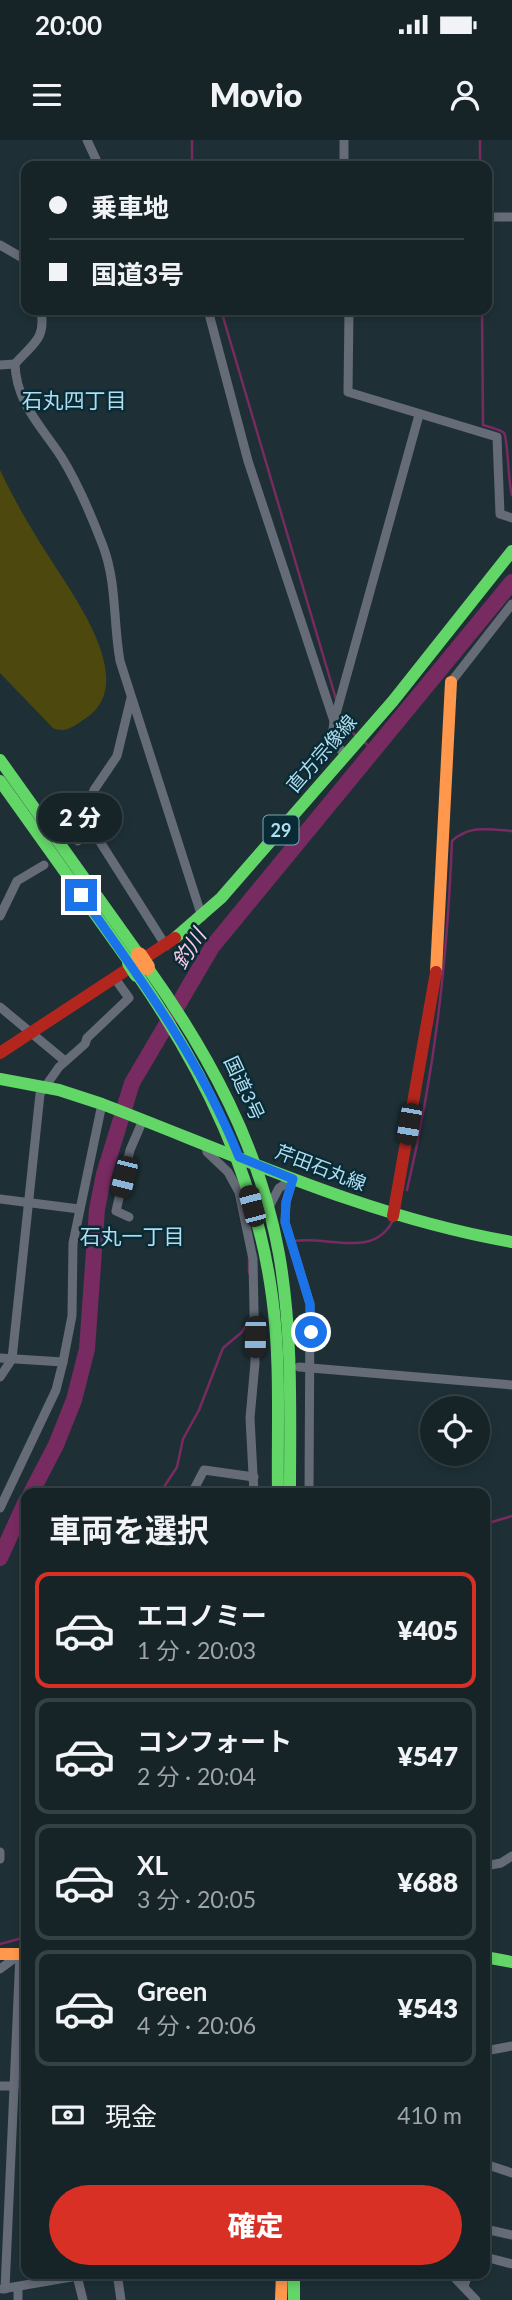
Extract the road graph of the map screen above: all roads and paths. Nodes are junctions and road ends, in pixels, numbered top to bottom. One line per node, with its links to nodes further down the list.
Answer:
1 (87, 140): 3 (street)
2 (344, 140): 4 (street)
3 (97, 161)
4 (344, 161)
5 (512, 216): 6 (street)
6 (492, 217)
7 (0, 244): 8 (street)
8 (21, 257)
9 (42, 315): 13 (street)
10 (209, 315): 20 (street)
11 (349, 315): 14 (street)
12 (0, 365): 13 (street)
13 (15, 365): 19 (street)
14 (419, 415): 15 (street); 20 (street)
15 (512, 518)
16 (512, 551): 21 (main road, 直方宗像線 / 29)
17 (512, 604): 18 (street)
18 (451, 682): 47 (main road)
19 (131, 698): 24 (street); 28 (street)
20 (334, 721): 21 (street)
21 (345, 756): 28 (main road, 直方宗像線 / 29)
22 (0, 760): 30 (main road, 国道3号)
23 (0, 781): 30 (main road, 国道3号)
24 (85, 817): 25 (street); 29 (street)
25 (78, 841)
26 (44, 865): 27 (street)
27 (0, 916)
28 (202, 917): 29 (main road, 直方宗像線 / 29)
29 (166, 946): 31 (main road, 直方宗像線 / 29)
30 (138, 965): 41 (main road, 国道3号)
31 (116, 980): 33 (main road, 直方宗像線 / 29); 35 (street)
32 (0, 1007): 33 (street)
33 (32, 1033): 34 (main road, 直方宗像線 / 29); 35 (street)
34 (0, 1053)
35 (65, 1061): 37 (street)
36 (0, 1079): 37 (main road, 芹田石丸線)
37 (43, 1087): 38 (main road, 芹田石丸線); 44 (street)
38 (104, 1105): 39 (main road, 芹田石丸線); 45 (street)
39 (142, 1120): 40 (main road, 芹田石丸線); 48 (street)
40 (205, 1144): 41 (main road, 芹田石丸線); 53 (street)
41 (246, 1160): 42 (main road, 芹田石丸線); 46 (main road, 国道3号); 61 (main road, 国道3号)
42 (293, 1179): 46 (street); 47 (main road, 芹田石丸線); 55 (street)
43 (0, 1199): 44 (street)
44 (28, 1202): 45 (street); 51 (street)
45 (79, 1209): 52 (street)
46 (271, 1216): 62 (main road, 国道3号)
47 (393, 1216): 49 (main road, 芹田石丸線)
48 (129, 1217)
49 (512, 1242)
50 (0, 1358): 51 (street)
51 (12, 1359): 52 (street); 56 (street)
52 (63, 1362): 64 (street)
53 (255, 1363): 54 (street); 58 (street)
54 (270, 1366)
55 (304, 1367): 57 (street); 63 (street)
56 (0, 1377)
57 (512, 1385)
58 (254, 1477): 59 (street); 60 (street)
59 (195, 1488)
60 (254, 1488)
61 (278, 1488)
62 (290, 1488)
63 (309, 1488)
64 (0, 1508)
65 (0, 1852): 67 (street)
66 (512, 1856): 68 (street)
67 (0, 1859)
68 (490, 1865)
69 (490, 1958): 71 (main road)
70 (9, 1960): 75 (street)
71 (512, 1962)
72 (512, 2046): 73 (street)
73 (490, 2050)
74 (0, 2086): 75 (street)
75 (15, 2086): 91 (street)
76 (490, 2166): 77 (street)
77 (512, 2173)
78 (490, 2230): 79 (street)
79 (512, 2235)
80 (490, 2259): 81 (street)
81 (512, 2264)
82 (61, 2279): 89 (street)
83 (78, 2279): 93 (street)
84 (118, 2279): 94 (street)
85 (282, 2279): 95 (main road)
86 (294, 2279): 96 (main road)
87 (456, 2279): 90 (street)
88 (466, 2279): 90 (street)
89 (18, 2287): 91 (street); 92 (street)
90 (464, 2287): 97 (street)
91 (2, 2289)
92 (19, 2300)
93 (83, 2300)
94 (121, 2300)
95 (281, 2300)
96 (294, 2300)
97 (476, 2300)

